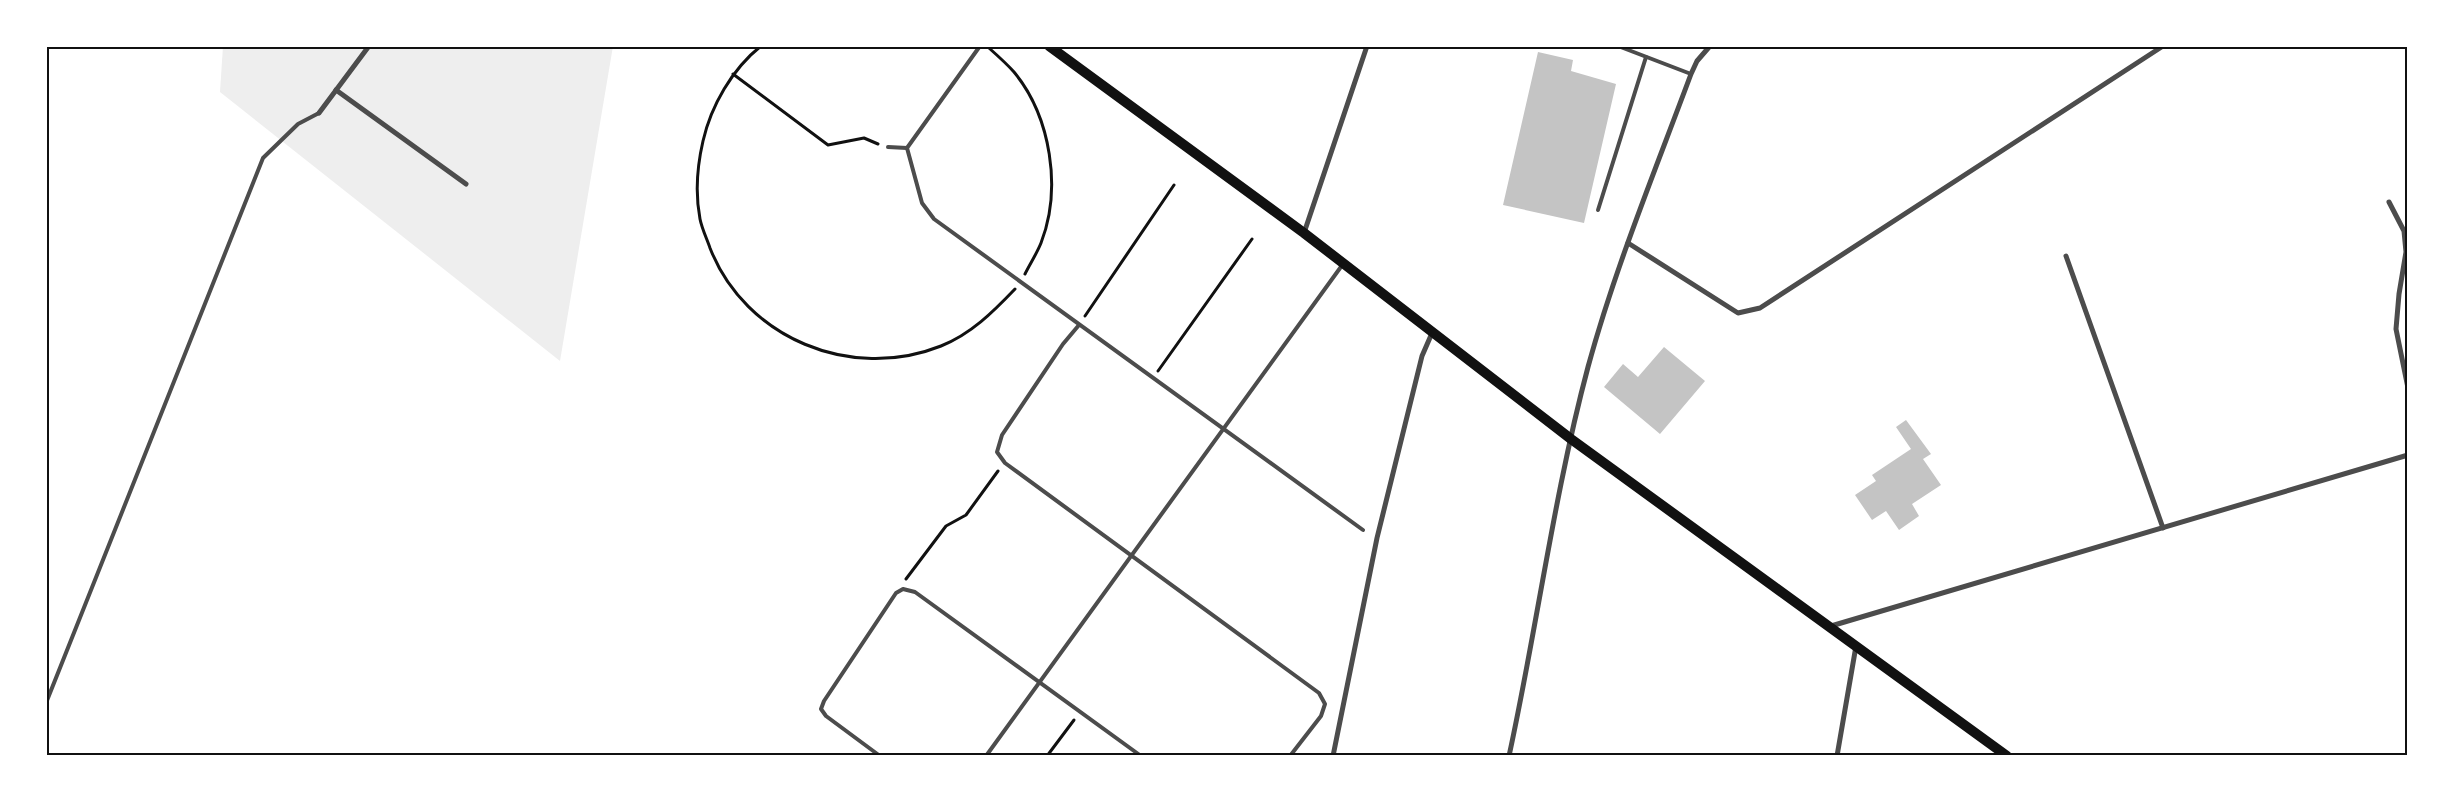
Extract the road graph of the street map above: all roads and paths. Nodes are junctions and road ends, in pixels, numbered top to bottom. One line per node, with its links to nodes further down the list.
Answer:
1 (369, 46): 13 (street)
2 (761, 46): 11 (path)
3 (980, 46): 16 (lane)
4 (987, 46): 26 (path)
5 (1049, 46): 21 (main road)
6 (1367, 46): 21 (street)
7 (1618, 46): 10 (lane)
8 (1710, 46): 12 (street)
9 (2163, 46): 23 (street)
10 (1646, 57): 12 (lane); 20 (lane)
11 (734, 74): 15 (path); 26 (path)
12 (1691, 74): 23 (street)
13 (336, 90): 14 (street); 17 (street)
14 (319, 113): 42 (lane)
15 (888, 147): 16 (lane)
16 (908, 148): 26 (lane)
17 (466, 184)
18 (1174, 185): 27 (path)
19 (2389, 202): 30 (street)
20 (1598, 210)
21 (1304, 233): 25 (main road)
22 (1252, 239): 29 (path)
23 (1628, 243): 32 (street)
24 (2066, 256): 35 (street)
25 (1343, 264): 28 (main road); 31 (lane)
26 (1021, 282): 27 (lane)
27 (1079, 325): 29 (lane); 34 (lane)
28 (1432, 333): 32 (main road); 49 (street)
29 (1153, 378): 31 (lane)
30 (2408, 388)
31 (1224, 429): 36 (lane); 37 (lane)
32 (1571, 439): 39 (main road); 50 (street)
33 (2408, 455): 35 (street)
34 (1005, 463): 37 (lane); 38 (path)
35 (2163, 528): 39 (street)
36 (1363, 530)
37 (1132, 555): 41 (lane); 48 (lane)
38 (903, 589): 41 (lane); 44 (lane)
39 (1831, 626): 40 (main road)
40 (1856, 645): 51 (street); 52 (main road)
41 (1040, 682): 43 (lane); 45 (lane)
42 (46, 702)
43 (1080, 711): 46 (path); 47 (lane)
44 (880, 756)
45 (986, 756)
46 (1048, 756)
47 (1142, 756)
48 (1290, 756)
49 (1333, 756)
50 (1509, 756)
51 (1837, 756)
52 (2007, 756)

